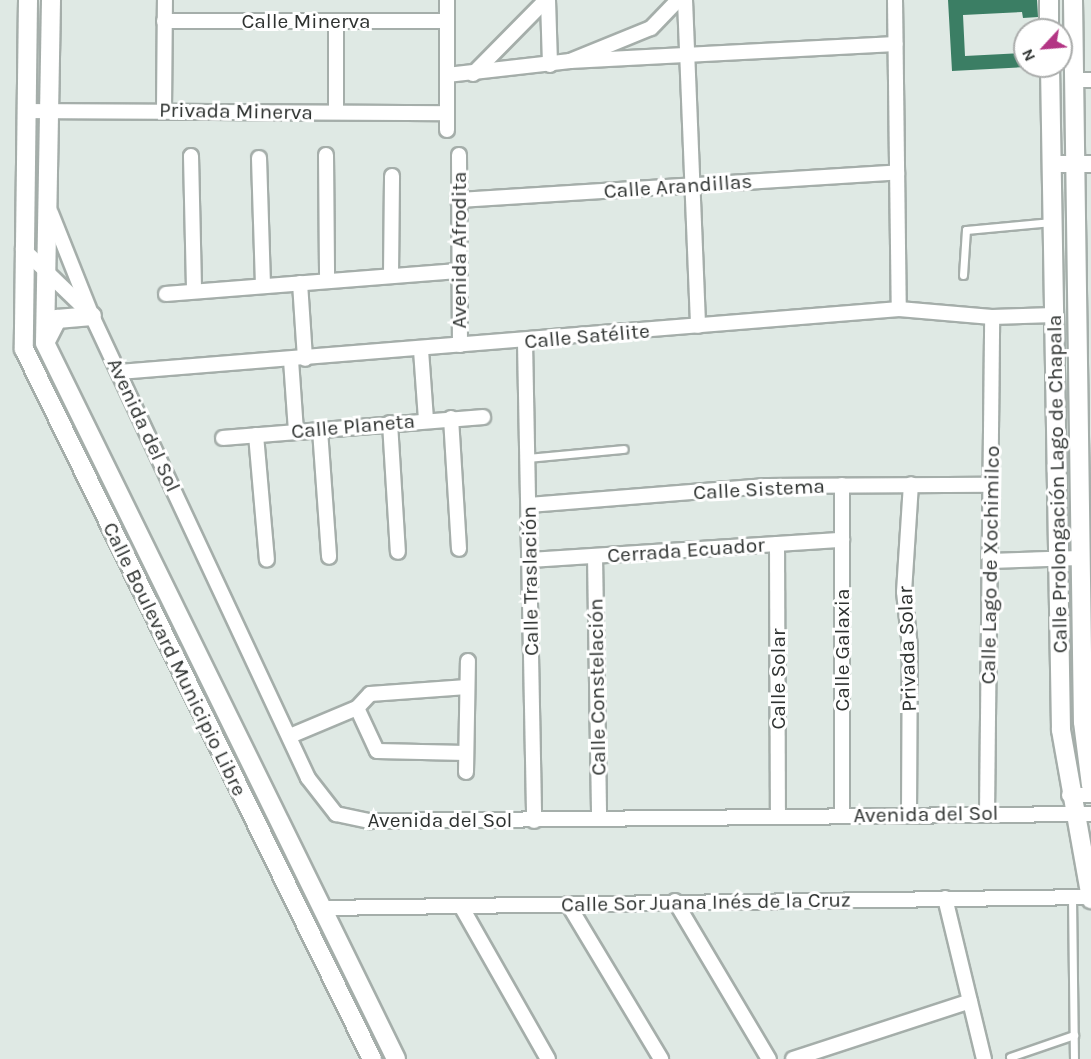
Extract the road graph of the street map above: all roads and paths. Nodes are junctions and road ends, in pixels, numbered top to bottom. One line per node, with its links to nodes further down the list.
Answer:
1 (28, 0): 24 (main road, Calle Boulevard Municipio Libre)
2 (51, 0): 25 (main road, Calle Boulevard Municipio Libre)
3 (165, 0): 12 (street)
4 (447, 0): 14 (street)
5 (547, 0): 18 (street); 19 (street)
6 (678, 0): 17 (street)
7 (686, 0): 16 (street)
8 (895, 0): 15 (street)
9 (1049, 0): 11 (main road)
10 (1072, 0): 22 (main road, Calle Prolongación Lago de Chapala)
11 (1049, 18)
12 (165, 21): 13 (street, Calle Minerva); 23 (street)
13 (336, 21): 14 (street, Calle Minerva); 26 (street)
14 (447, 21): 20 (street)
15 (896, 44): 16 (street); 35 (street)
16 (686, 52): 17 (street); 37 (street)
17 (570, 61): 18 (street)
18 (550, 65): 19 (street)
19 (473, 74): 20 (street)
20 (447, 75): 27 (street)
21 (1050, 78): 33 (main road, Calle Prolongación Lago de Chapala)
22 (1082, 80): 34 (main road, Calle Prolongación Lago de Chapala)
23 (164, 110): 25 (street, Privada Minerva); 26 (street, Privada Minerva)
24 (25, 111): 25 (street, Privada Minerva); 41 (main road, Calle Boulevard Municipio Libre)
25 (48, 111): 38 (main road, Calle Boulevard Municipio Libre)
26 (336, 112): 27 (street, Privada Minerva)
27 (447, 113): 28 (street)
28 (447, 130)
29 (459, 155): 39 (street, Avenida Afrodita)
30 (191, 156): 49 (street)
31 (326, 156): 46 (street)
32 (259, 158): 48 (street)
33 (1052, 164): 34 (street); 40 (main road, Calle Prolongación Lago de Chapala)
34 (1083, 164): 83 (main road, Calle Prolongación Lago de Chapala)
35 (897, 172): 37 (street, Calle Arandillas); 51 (street)
36 (392, 176): 44 (street)
37 (692, 185): 39 (street, Calle Arandillas); 55 (street)
38 (46, 190): 42 (main road, Calle Boulevard Municipio Libre); 53 (street, Avenida del Sol)
39 (458, 200): 43 (street, Avenida Afrodita)
40 (1053, 222): 45 (lane); 52 (main road, Calle Prolongación Lago de Chapala)
41 (23, 248): 42 (street); 114 (main road, Calle Boulevard Municipio Libre)
42 (44, 270): 53 (street); 57 (main road, Calle Boulevard Municipio Libre)
43 (457, 271): 44 (street); 58 (street, Avenida Afrodita)
44 (392, 275): 46 (street)
45 (963, 275)
46 (327, 280): 47 (street)
47 (300, 283): 48 (street); 60 (street)
48 (263, 285): 49 (street)
49 (194, 291): 50 (street)
50 (166, 294)
51 (899, 309): 54 (street, Calle Satélite); 55 (street, Calle Satélite)
52 (1054, 315): 54 (street, Calle Satélite); 84 (main road, Calle Prolongación Lago de Chapala)
53 (92, 316): 57 (main road); 62 (street, Avenida del Sol)
54 (992, 317): 75 (street, Calle Lago de Xochimilco)
55 (698, 326): 56 (street, Calle Satélite)
56 (525, 342): 58 (street, Calle Satélite); 72 (street, Calle Traslación)
57 (45, 343): 110 (main road, Calle Boulevard Municipio Libre)
58 (460, 345): 59 (street, Calle Satélite)
59 (422, 350): 60 (street, Calle Satélite); 65 (street)
60 (305, 359): 61 (street, Calle Satélite)
61 (291, 360): 62 (street, Calle Satélite); 68 (street)
62 (119, 372): 91 (street, Avenida del Sol)
63 (483, 417): 64 (street, Calle Planeta)
64 (451, 418): 65 (street, Calle Planeta); 79 (street)
65 (426, 420): 66 (street, Calle Planeta)
66 (390, 423): 67 (street, Calle Planeta); 80 (street)
67 (321, 430): 68 (street, Calle Planeta); 82 (street)
68 (296, 431): 69 (street, Calle Planeta)
69 (256, 435): 70 (street, Calle Planeta); 85 (street)
70 (223, 438)
71 (624, 449): 72 (lane)
72 (528, 458): 76 (street, Calle Traslación)
73 (911, 484): 74 (street, Calle Sistema); 75 (street, Calle Sistema); 98 (street, Privada Solar)
74 (842, 485): 76 (street, Calle Sistema); 77 (street, Calle Galaxia)
75 (991, 485): 87 (street, Calle Lago de Xochimilco)
76 (529, 505): 86 (street, Calle Traslación)
77 (842, 540): 78 (street, Cerrada Ecuador); 101 (street, Calle Galaxia)
78 (777, 544): 81 (street, Cerrada Ecuador); 100 (street, Calle Solar)
79 (459, 549)
80 (398, 552)
81 (595, 556): 86 (street, Cerrada Ecuador); 102 (street, Calle Constelación)
82 (329, 557)
83 (1080, 558): 84 (street); 94 (main road, Calle Prolongación Lago de Chapala)
84 (1057, 559): 87 (street); 96 (main road, Calle Prolongación Lago de Chapala)
85 (267, 560)
86 (530, 560): 103 (street, Calle Traslación)
87 (990, 561): 97 (street, Calle Lago de Xochimilco)
88 (468, 661): 89 (street)
89 (467, 687): 90 (street); 92 (street)
90 (357, 708): 91 (street); 92 (street)
91 (290, 736): 103 (street, Avenida del Sol)
92 (466, 753): 93 (street)
93 (466, 772)
94 (1091, 785)
95 (1091, 795): 96 (street)
96 (1071, 804): 97 (street, Avenida del Sol); 99 (street, Avenida del Sol); 106 (main road, Calle Prolongación Lago de Chapala)
97 (987, 813): 98 (street, Avenida del Sol)
98 (909, 814): 101 (street, Avenida del Sol)
99 (1091, 814)
100 (778, 815): 101 (street, Avenida del Sol); 102 (street, Avenida del Sol)
101 (842, 815)
102 (599, 818): 103 (street, Avenida del Sol)
103 (534, 821)
104 (1072, 897): 105 (street, Calle Sor Juana Inés de la Cruz); 106 (street, Calle Sor Juana Inés de la Cruz); 112 (lane)
105 (945, 898): 107 (street, Calle Sor Juana Inés de la Cruz); 111 (street)
106 (1091, 898)
107 (675, 902): 108 (street, Calle Sor Juana Inés de la Cruz); 118 (street)
108 (568, 904): 109 (street, Calle Sor Juana Inés de la Cruz); 117 (street)
109 (461, 906): 110 (street, Calle Sor Juana Inés de la Cruz); 116 (street)
110 (322, 908): 115 (main road, Calle Boulevard Municipio Libre)
111 (970, 1001): 119 (street); 120 (street)
112 (1074, 1035): 113 (lane); 121 (lane)
113 (1010, 1057)
114 (372, 1059)
115 (396, 1059)
116 (548, 1059)
117 (661, 1059)
118 (769, 1059)
119 (792, 1059)
120 (984, 1059)
121 (1074, 1059)

